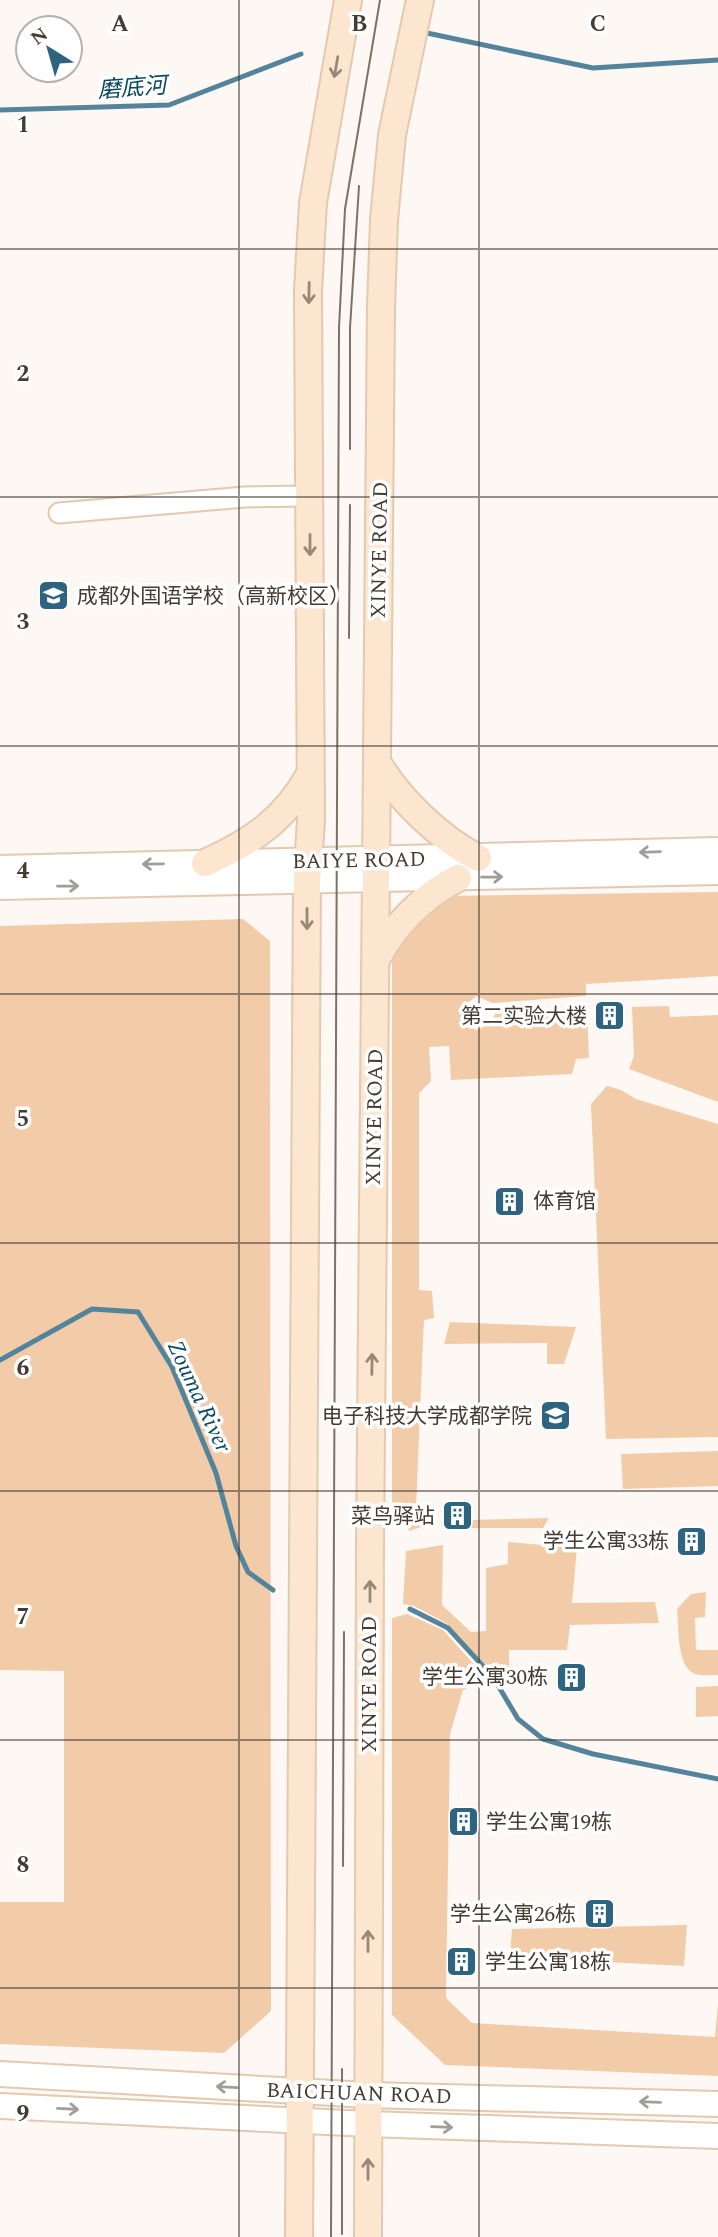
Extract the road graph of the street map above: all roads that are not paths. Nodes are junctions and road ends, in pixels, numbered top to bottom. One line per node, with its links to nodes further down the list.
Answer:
1 (348, 0): 3 (main road, one-way to 3)
2 (420, 0): 5 (main road, XINYE ROAD)
3 (309, 496): 4 (street); 6 (main road, one-way to 6)
4 (59, 513)
5 (377, 762): 8 (main road); 11 (main road, XINYE ROAD)
6 (311, 773): 9 (main road); 12 (main road)
7 (718, 850): 8 (street, BAIYE ROAD, one-way to 8)
8 (478, 858): 11 (street, BAIYE ROAD)
9 (205, 863): 10 (street, BAIYE ROAD, one-way to 10); 12 (street, BAIYE ROAD)
10 (0, 867)
11 (376, 870): 12 (street, BAIYE ROAD); 14 (street, BAIYE ROAD); 16 (main road, XINYE ROAD)
12 (307, 871): 15 (street, BAIYE ROAD, one-way to 12); 18 (main road, one-way to 18)
13 (718, 872): 14 (street, BAIYE ROAD, one-way to 13)
14 (458, 878): 16 (main road)
15 (0, 887)
16 (376, 960): 19 (main road, XINYE ROAD, one-way to 16)
17 (0, 2074): 18 (street, BAICHUAN ROAD, one-way to 17)
18 (299, 2091): 19 (street, BAICHUAN ROAD); 22 (main road)
19 (368, 2095): 20 (street, BAICHUAN ROAD, one-way to 19); 23 (main road, XINYE ROAD)
20 (718, 2104)
21 (0, 2106): 22 (street, BAICHUAN ROAD, one-way to 22)
22 (298, 2120): 23 (street, BAICHUAN ROAD); 25 (main road)
23 (368, 2124): 24 (street, BAICHUAN ROAD, one-way to 24); 26 (main road, XINYE ROAD, one-way to 23)
24 (718, 2136)
25 (299, 2237)
26 (368, 2237)

